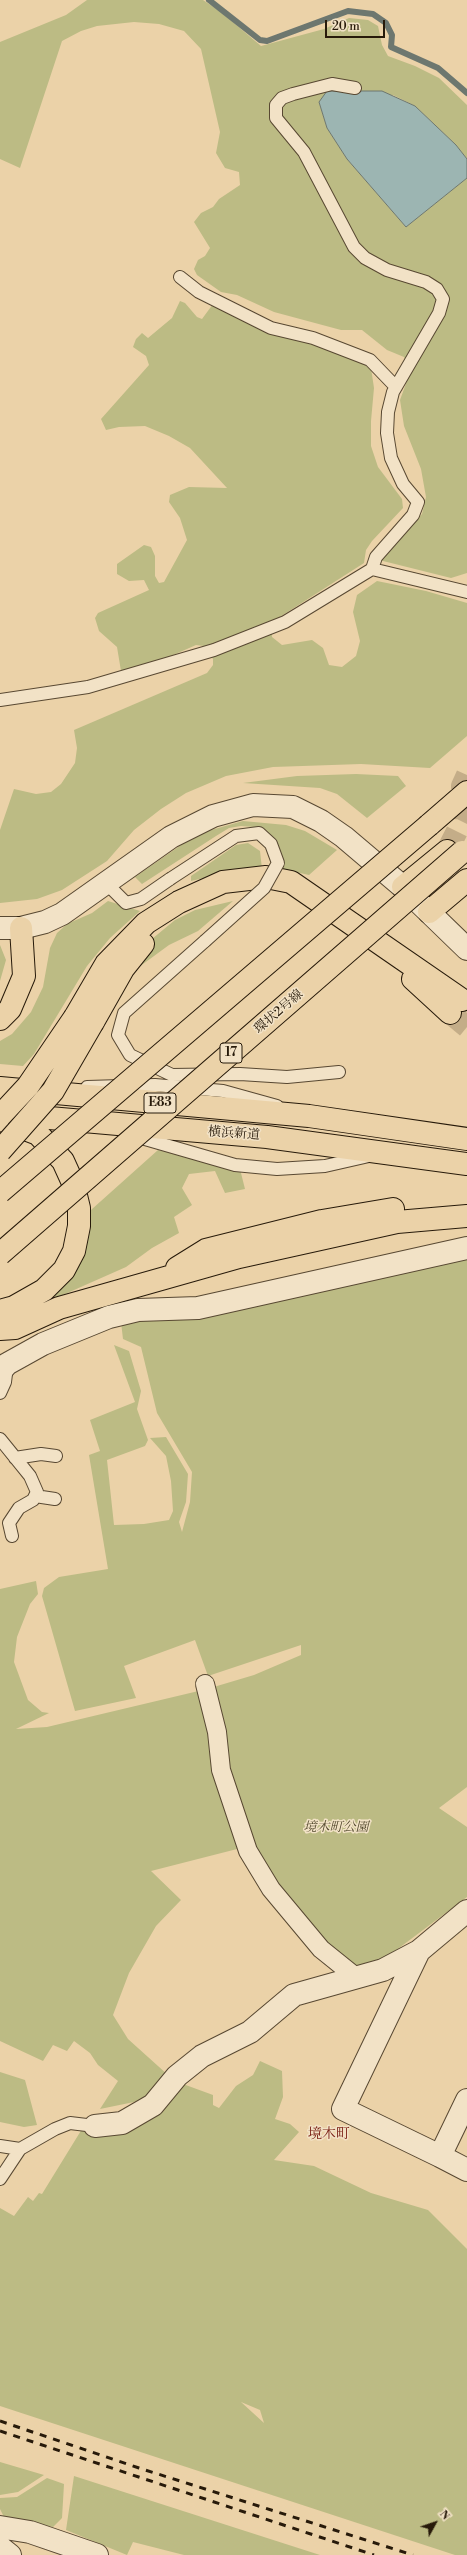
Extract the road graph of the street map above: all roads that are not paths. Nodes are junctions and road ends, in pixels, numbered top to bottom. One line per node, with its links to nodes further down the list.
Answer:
1 (355, 88): 3 (lane)
2 (180, 277): 3 (lane)
3 (396, 387): 4 (lane)
4 (372, 569): 5 (lane); 6 (lane)
5 (467, 592)
6 (0, 700)
7 (467, 792): 27 (main road, bridge)
8 (459, 850): 11 (main road); 30 (main road, 環状2号線 / 17, bridge)
9 (467, 880): 12 (main road)
10 (106, 883): 11 (street); 13 (street); 18 (lane, bridge)
11 (403, 887): 12 (street)
12 (429, 912): 14 (street)
13 (10, 928): 16 (main road)
14 (467, 949)
15 (456, 1006): 17 (main road)
16 (0, 1018)
17 (84, 1019): 20 (main road, bridge); 24 (main road, bridge)
18 (339, 1072)
19 (6, 1089): 23 (main road, 横浜新道 / E83)
20 (0, 1115): 22 (main road, 横浜新道 / E83)
21 (0, 1120): 31 (main road)
22 (96, 1123): 25 (main road, 横浜新道 / E83); 25 (lane)
23 (467, 1139)
24 (0, 1151)
25 (384, 1152): 26 (main road, 横浜新道 / E83)
26 (467, 1164)
27 (0, 1192)
28 (467, 1216): 32 (main road)
29 (467, 1248): 33 (street)
30 (0, 1254)
31 (0, 1311)
32 (5, 1331)
33 (4, 1368): 34 (lane)
34 (0, 1393)
35 (0, 1440): 37 (lane)
36 (56, 1456): 37 (lane)
37 (15, 1458): 38 (lane)
38 (35, 1496): 39 (lane); 40 (lane)
39 (55, 1500)
40 (12, 1536)
41 (205, 1684): 44 (street)
42 (467, 1911): 43 (street)
43 (419, 1951): 44 (street); 49 (street)
44 (357, 1978): 46 (street)
45 (467, 2100): 49 (street)
46 (95, 2126): 48 (lane)
47 (0, 2146): 48 (lane)
48 (20, 2149): 51 (lane)
49 (440, 2156): 50 (street)
50 (467, 2170)
51 (0, 2179)
52 (0, 2528): 55 (street)
53 (0, 2547): 54 (street)
54 (10, 2555)
55 (97, 2555)

